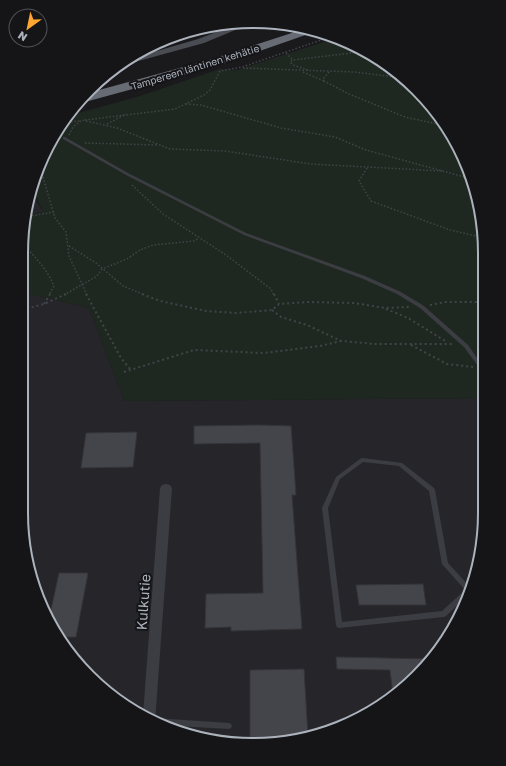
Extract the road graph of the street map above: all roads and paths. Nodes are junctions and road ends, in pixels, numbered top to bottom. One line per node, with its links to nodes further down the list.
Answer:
1 (233, 29): 7 (street)
2 (287, 31): 15 (highway, Tampereen läntinen kehätie)
3 (302, 33): 16 (highway, Tampereen läntinen kehätie)
4 (323, 39): 5 (path)
5 (286, 52): 8 (path); 9 (path)
6 (356, 52): 8 (path)
7 (139, 59)
8 (292, 60): 11 (path)
9 (242, 67): 10 (path); 17 (path)
10 (302, 71): 11 (path); 14 (path)
11 (312, 71): 12 (path)
12 (330, 71): 13 (path); 14 (path)
13 (392, 76)
14 (324, 81): 21 (path)
15 (106, 83)
16 (93, 96)
17 (186, 104): 18 (path); 27 (path)
18 (127, 114): 19 (path); 22 (path)
19 (82, 120): 20 (path); 22 (path); 23 (path)
20 (70, 121)
21 (437, 124)
22 (106, 125): 25 (path)
23 (64, 138): 24 (lane)
24 (76, 143): 25 (path); 29 (lane)
25 (158, 145): 26 (path)
26 (367, 168): 27 (path); 33 (path)
27 (442, 171): 30 (path)
28 (42, 174): 31 (path)
29 (127, 174): 34 (path); 42 (lane)
30 (465, 177)
31 (54, 212): 32 (path); 35 (path)
32 (31, 216)
33 (478, 237)
34 (199, 238): 37 (path); 41 (path)
35 (69, 246): 37 (path); 38 (path)
36 (28, 249): 40 (path)
37 (102, 269): 38 (path); 45 (path)
38 (81, 284): 40 (path); 52 (path)
39 (478, 302): 42 (path)
40 (44, 304): 43 (path)
41 (279, 304): 44 (path); 45 (path)
42 (422, 307): 44 (path); 49 (lane)
43 (28, 308)
44 (385, 308): 47 (path)
45 (272, 310): 46 (path)
46 (341, 341): 48 (path); 52 (path)
47 (448, 343): 48 (path); 49 (path)
48 (411, 345): 51 (path)
49 (466, 346): 50 (lane)
50 (478, 363)
51 (478, 366)
52 (130, 370): 53 (path)
53 (124, 372)
54 (166, 488): 57 (street, Kulkutie)
55 (466, 586): 56 (lane)
56 (462, 597)
57 (150, 714)
58 (170, 722): 59 (lane)
59 (229, 726)

